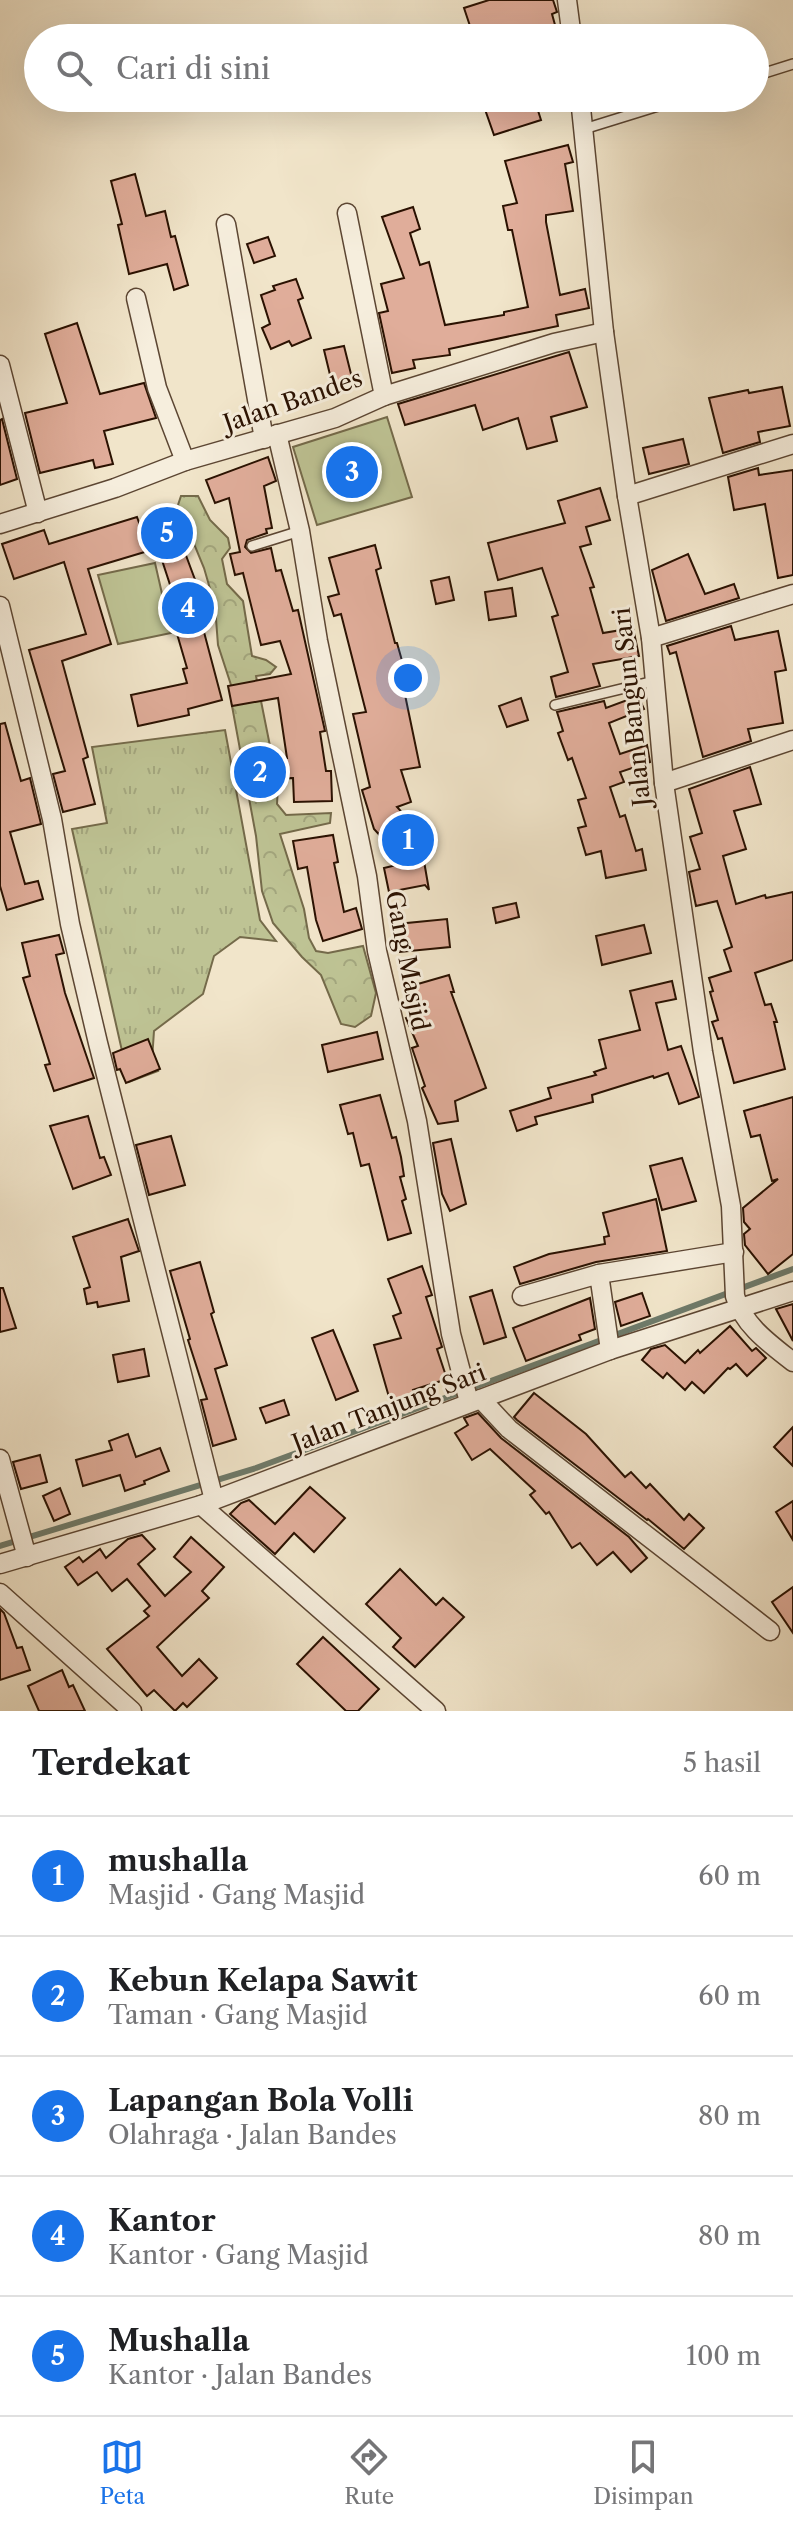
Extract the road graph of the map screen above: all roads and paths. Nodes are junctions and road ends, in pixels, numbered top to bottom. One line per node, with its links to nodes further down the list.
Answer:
1 (567, 0): 2 (street)
2 (570, 24)
3 (793, 64): 4 (lane)
4 (769, 72)
5 (582, 112): 7 (street, Jalan Bangun Sari)
6 (639, 112): 7 (lane)
7 (584, 129): 11 (street, Jalan Bangun Sari)
8 (347, 213): 13 (street)
9 (226, 224): 14 (street, Gang Masjid)
10 (136, 298): 16 (street)
11 (604, 332): 13 (street, Jalan Bandes); 17 (street, Jalan Bangun Sari)
12 (0, 365): 18 (street)
13 (384, 396): 14 (street, Jalan Bandes)
14 (270, 437): 16 (street, Jalan Bandes); 20 (street, Gang Masjid)
15 (793, 444): 17 (street)
16 (185, 461): 18 (street, Jalan Bandes)
17 (627, 496): 24 (street, Jalan Bangun Sari)
18 (38, 513): 19 (street, Jalan Bandes)
19 (0, 524)
20 (300, 531): 21 (lane); 36 (street, Gang Masjid)
21 (252, 546)
22 (793, 594): 24 (street)
23 (0, 606): 38 (street)
24 (651, 638): 25 (street, Jalan Bangun Sari)
25 (654, 681): 26 (lane); 28 (street, Jalan Bangun Sari)
26 (555, 705)
27 (793, 740): 28 (street)
28 (664, 783): 29 (street, Jalan Bangun Sari)
29 (734, 1252): 30 (street); 33 (street, Jalan Bangun Sari)
30 (599, 1274): 32 (street); 34 (street)
31 (793, 1291): 33 (street, Jalan Tanjung Sari)
32 (522, 1296)
33 (736, 1297): 34 (street, Jalan Tanjung Sari); 35 (street)
34 (609, 1342): 36 (street, Jalan Tanjung Sari)
35 (793, 1362)
36 (475, 1401): 38 (street, Jalan Tanjung Sari); 42 (street)
37 (0, 1459): 39 (street)
38 (209, 1494): 39 (street, Jalan Tanjung Sari); 44 (street)
39 (25, 1551): 40 (street, Jalan Tanjung Sari)
40 (0, 1564)
41 (0, 1593): 43 (street)
42 (770, 1631)
43 (132, 1711)
44 (436, 1711)

